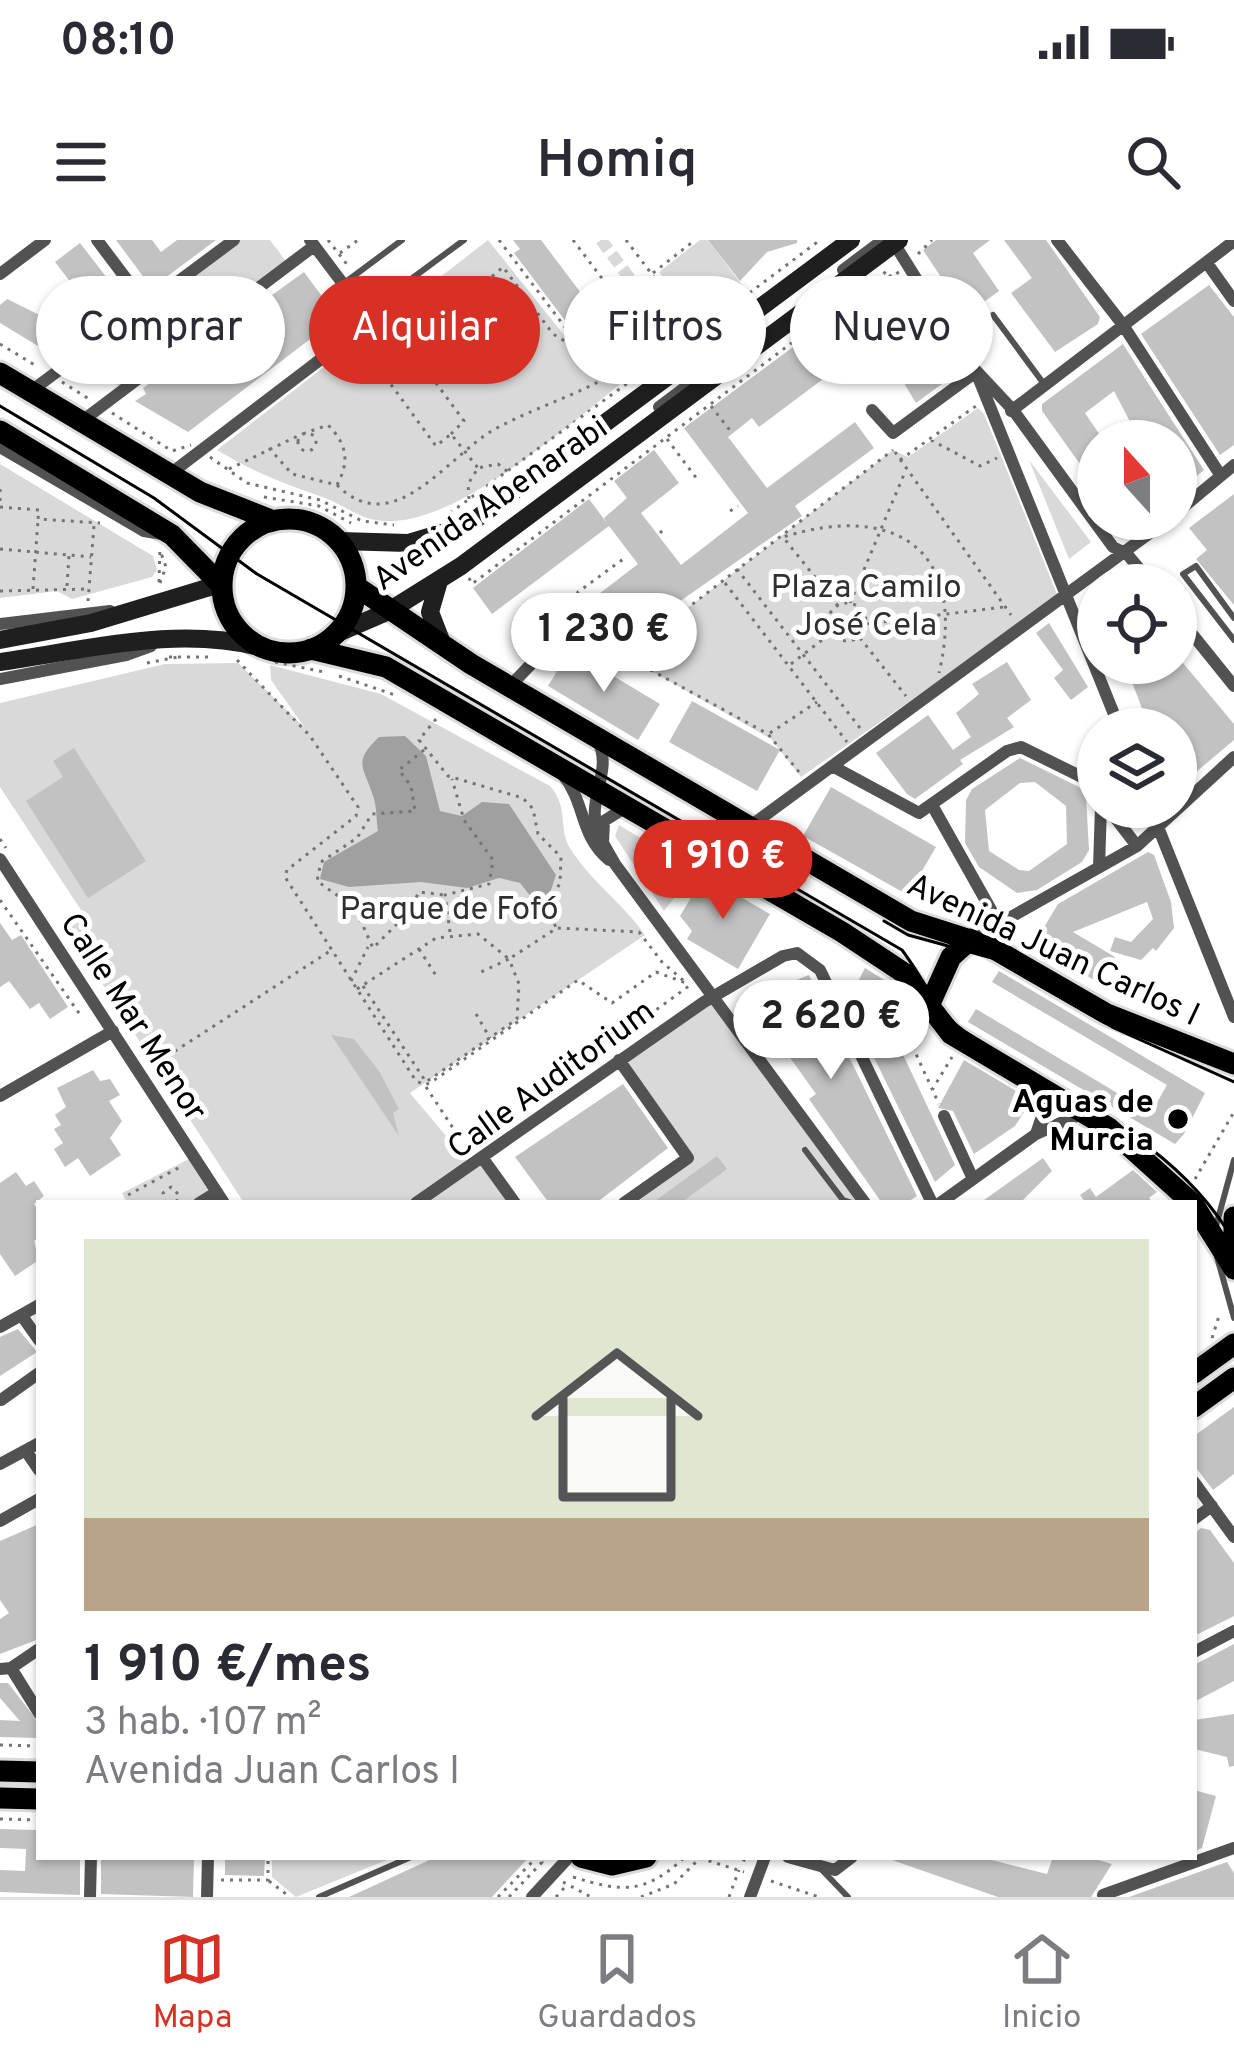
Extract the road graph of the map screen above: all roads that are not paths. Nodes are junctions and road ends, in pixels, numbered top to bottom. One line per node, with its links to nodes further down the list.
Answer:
1 (45, 240): 12 (street)
2 (98, 240): 13 (street)
3 (234, 240): 14 (street)
4 (402, 240): 16 (lane)
5 (464, 240): 17 (lane)
6 (851, 240): 19 (main road, Avenida Abenarabi)
7 (1057, 240): 22 (street)
8 (892, 241): 18 (street); 39 (main road, Avenida Abenarabi)
9 (1234, 242): 11 (street)
10 (312, 243): 15 (street); 36 (street)
11 (1207, 263): 20 (street); 22 (street)
12 (0, 274)
13 (125, 276)
14 (185, 276)
15 (338, 276)
16 (355, 276)
17 (419, 276)
18 (914, 276)
19 (766, 297)
20 (1234, 301)
21 (993, 315): 31 (lane)
22 (1123, 325): 31 (street); 42 (street)
23 (309, 368): 41 (street)
24 (0, 373): 32 (main road)
25 (41, 384): 32 (street)
26 (645, 384): 46 (main road, Avenida Abenarabi)
27 (690, 384): 39 (street)
28 (960, 384): 33 (street)
29 (982, 384): 35 (street)
30 (988, 384): 34 (street)
31 (1046, 387): 34 (street)
32 (31, 391): 36 (main road)
33 (872, 410)
34 (1013, 410): 35 (street); 48 (street)
35 (998, 419): 53 (street)
36 (82, 422): 41 (main road)
37 (0, 431): 47 (main road)
38 (0, 447): 47 (street)
39 (605, 460): 50 (main road, Avenida Abenarabi)
40 (1234, 465): 42 (street)
41 (170, 474): 44 (main road)
42 (1221, 476): 43 (street)
43 (1197, 496)
44 (272, 520): 46 (main road); 51 (main road)
45 (1144, 540): 48 (street)
46 (340, 541): 52 (main road)
47 (165, 542): 51 (main road)
48 (1127, 554): 49 (street); 53 (street)
49 (1135, 564)
50 (439, 581): 54 (main road, Avenida Abenarabi); 65 (main road)
51 (220, 584): 55 (main road); 66 (main road)
52 (357, 587): 54 (main road, Avenida Juan Carlos I); 58 (main road)
53 (1069, 597): 71 (street); 75 (street)
54 (389, 610): 58 (main road, Avenida Abenarabi); 65 (main road, Avenida Juan Carlos I)
55 (135, 611): 57 (street); 60 (main road)
56 (1234, 618): 62 (lane)
57 (0, 624)
58 (338, 633): 64 (main road)
59 (582, 639): 70 (street)
60 (0, 640)
61 (1197, 640): 69 (street)
62 (1234, 640)
63 (174, 648): 66 (main road); 67 (main road); 68 (street)
64 (311, 650): 66 (main road); 74 (main road)
65 (447, 650): 70 (main road, Avenida Juan Carlos I)
66 (258, 655)
67 (0, 662)
68 (0, 679)
69 (1234, 686)
70 (509, 687): 72 (main road, Avenida Juan Carlos I)
71 (1112, 708)
72 (595, 736): 77 (street); 82 (main road, Avenida Juan Carlos I)
73 (1234, 757): 83 (street)
74 (549, 761): 77 (main road); 87 (street)
75 (834, 767): 79 (street); 82 (street)
76 (1077, 774): 79 (street)
77 (597, 788): 78 (main road); 84 (street)
78 (628, 806): 84 (street); 93 (main road)
79 (932, 806): 89 (street)
80 (1102, 828): 88 (street)
81 (1122, 828): 85 (street)
82 (746, 829): 90 (main road, Avenida Juan Carlos I)
83 (1159, 829): 85 (street); 92 (street)
84 (603, 843): 87 (street)
85 (1137, 846): 88 (street)
86 (0, 859): 95 (street, Calle Mar Menor)
87 (615, 864): 91 (street)
88 (1099, 868): 89 (street)
89 (999, 924): 90 (street)
90 (971, 940): 93 (main road); 97 (main road, Avenida Juan Carlos I)
91 (714, 996): 96 (street, Calle Auditorium); 112 (street); 113 (street, Calle Auditorium)
92 (1231, 998): 94 (street)
93 (919, 1013): 98 (main road)
94 (1234, 1017)
95 (113, 1031): 99 (street); 107 (street, Calle Mar Menor)
96 (619, 1060): 104 (street, Calle Auditorium); 110 (street)
97 (1234, 1064)
98 (1050, 1094): 100 (main road); 102 (street)
99 (0, 1096)
100 (1084, 1112): 102 (street); 115 (main road)
101 (944, 1116): 106 (street)
102 (1036, 1134): 106 (street)
103 (805, 1150): 111 (lane)
104 (484, 1160): 108 (street, Calle Auditorium); 109 (street)
105 (1234, 1160): 118 (lane)
106 (973, 1179): 114 (street)
107 (221, 1197)
108 (421, 1200)
109 (513, 1200)
110 (631, 1200)
111 (843, 1200)
112 (863, 1200)
113 (935, 1200)
114 (941, 1200)
115 (1189, 1200)
116 (1197, 1210): 118 (main road)
117 (1234, 1217): 119 (main road)
118 (1216, 1234): 120 (main road); 123 (lane)
119 (1234, 1256)
120 (1234, 1269)
121 (36, 1307): 122 (street)
122 (22, 1316): 124 (street); 125 (street)
123 (1234, 1318)
124 (0, 1328)
125 (36, 1336)
126 (1234, 1344): 127 (main road)
127 (1197, 1371)
128 (36, 1375): 130 (street)
129 (1234, 1378): 131 (main road)
130 (1, 1400)
131 (1197, 1406)
132 (33, 1447): 133 (street)
133 (0, 1464)
134 (1197, 1486): 136 (street)
135 (36, 1500): 138 (street)
136 (1212, 1507): 137 (street); 139 (street)
137 (1197, 1518)
138 (0, 1521)
139 (1234, 1537)
140 (1234, 1631): 141 (street)
141 (1197, 1650)
142 (36, 1651): 143 (street)
143 (6, 1669): 144 (street)
144 (36, 1709)
145 (0, 1771): 146 (main road)
146 (36, 1772)
147 (0, 1798): 148 (main road)
148 (36, 1799)
149 (1233, 1852): 160 (street)
150 (92, 1860): 161 (street)
151 (208, 1860): 162 (street)
152 (404, 1860): 163 (lane)
153 (566, 1860): 164 (street)
154 (593, 1860): 155 (main road)
155 (633, 1860)
156 (764, 1860): 165 (street)
157 (797, 1860): 159 (street)
158 (848, 1862): 159 (street)
159 (819, 1867): 166 (lane)
160 (1103, 1895)
161 (91, 1897)
162 (207, 1897)
163 (319, 1897)
164 (532, 1897)
165 (750, 1897)
166 (848, 1897)

